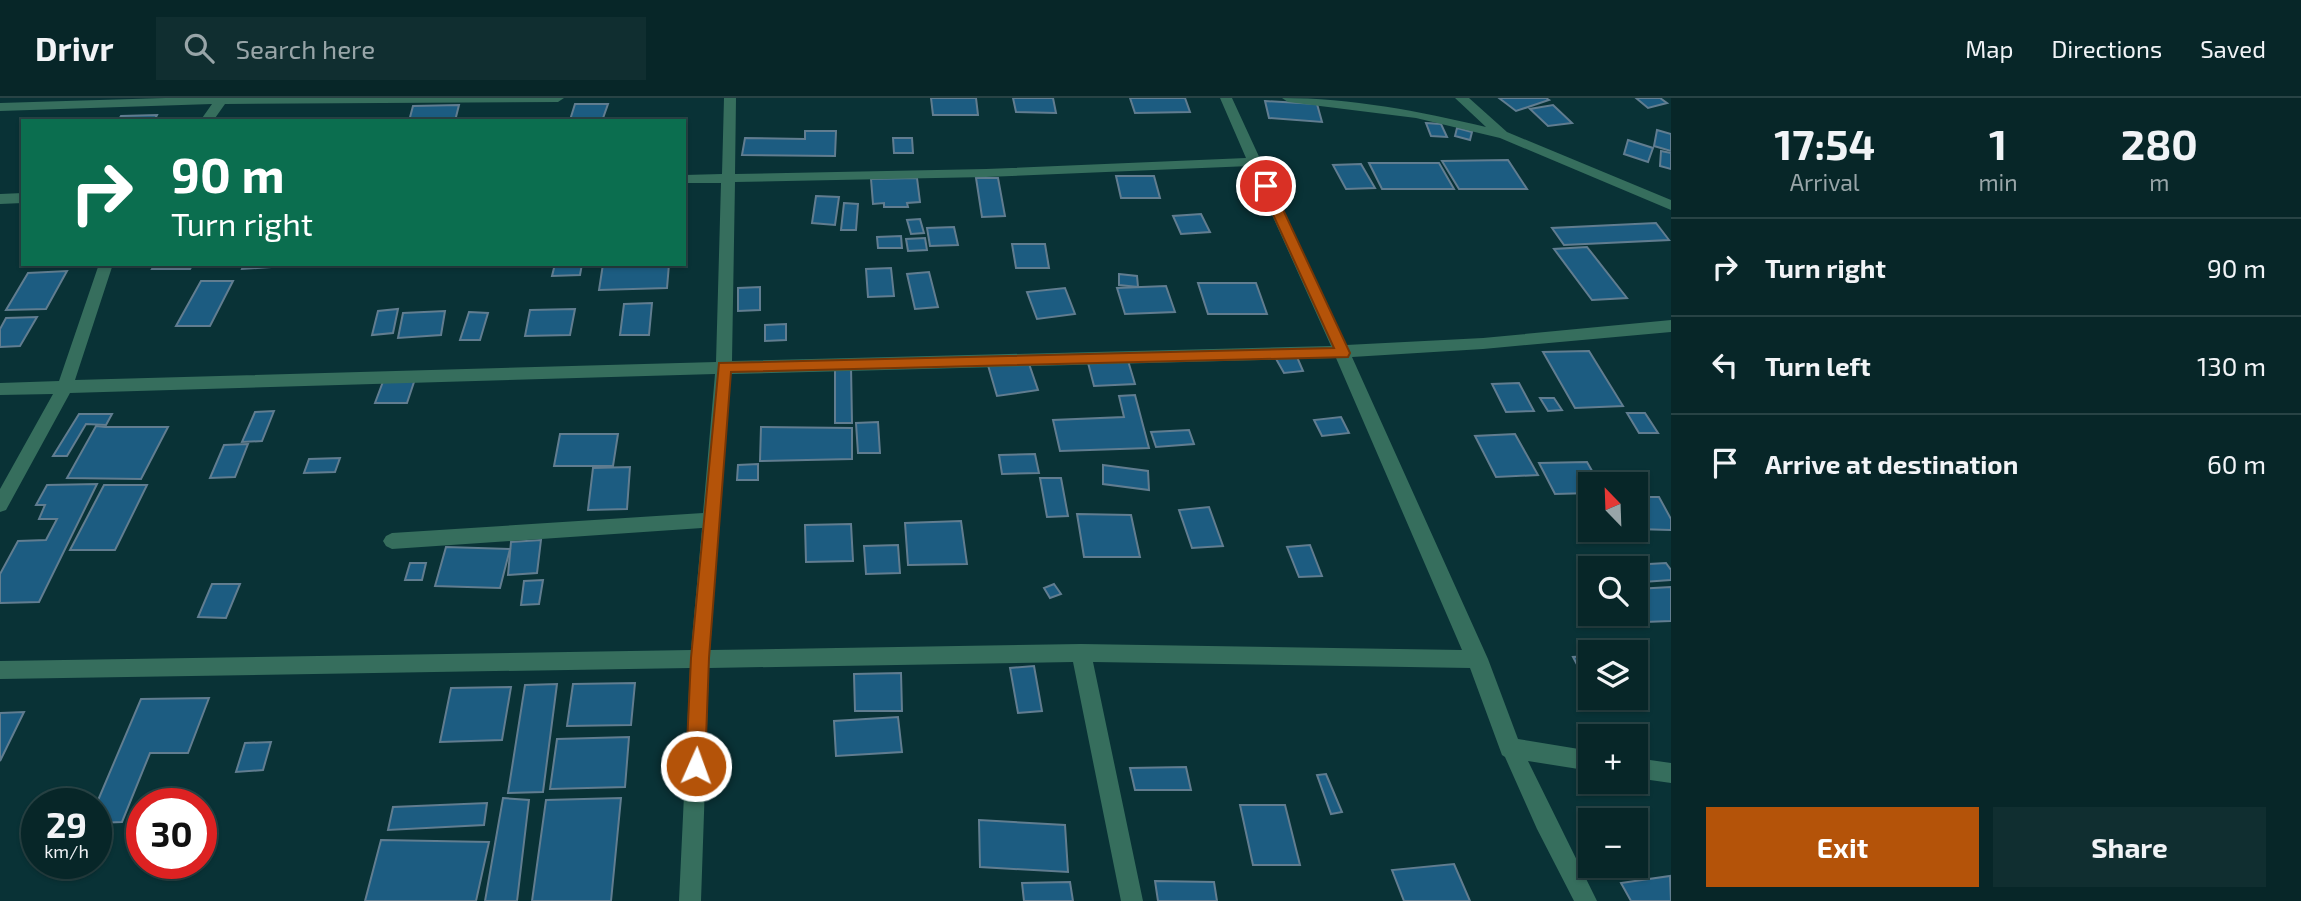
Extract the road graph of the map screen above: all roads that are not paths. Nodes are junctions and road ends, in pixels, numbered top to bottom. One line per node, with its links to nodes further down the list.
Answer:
1 (558, 98): 6 (street)
2 (730, 98): 11 (street)
3 (1226, 98): 10 (street)
4 (1288, 98): 9 (street)
5 (1461, 98): 9 (street)
6 (223, 99): 7 (street); 8 (street)
7 (0, 107)
8 (208, 119)
9 (1504, 135): 15 (street)
10 (1255, 162): 11 (street); 18 (street)
11 (726, 178): 12 (street); 19 (street)
12 (686, 179)
13 (21, 198): 14 (street)
14 (0, 199)
15 (1671, 205)
16 (105, 266): 20 (street)
17 (1671, 326): 18 (street)
18 (1343, 353): 19 (street); 27 (street)
19 (724, 367): 20 (street); 23 (street)
20 (65, 387): 21 (street); 22 (street)
21 (0, 389)
22 (0, 505)
23 (711, 520): 24 (street); 26 (street)
24 (392, 541)
25 (1081, 653): 26 (street); 27 (street); 34 (street)
26 (700, 658): 28 (street); 33 (street)
27 (1478, 659): 29 (street)
28 (0, 670)
29 (1509, 748): 30 (street); 35 (street)
30 (1578, 759)
31 (1648, 770): 32 (street)
32 (1671, 773)
33 (691, 901)
34 (1132, 901)
35 (1586, 901)

